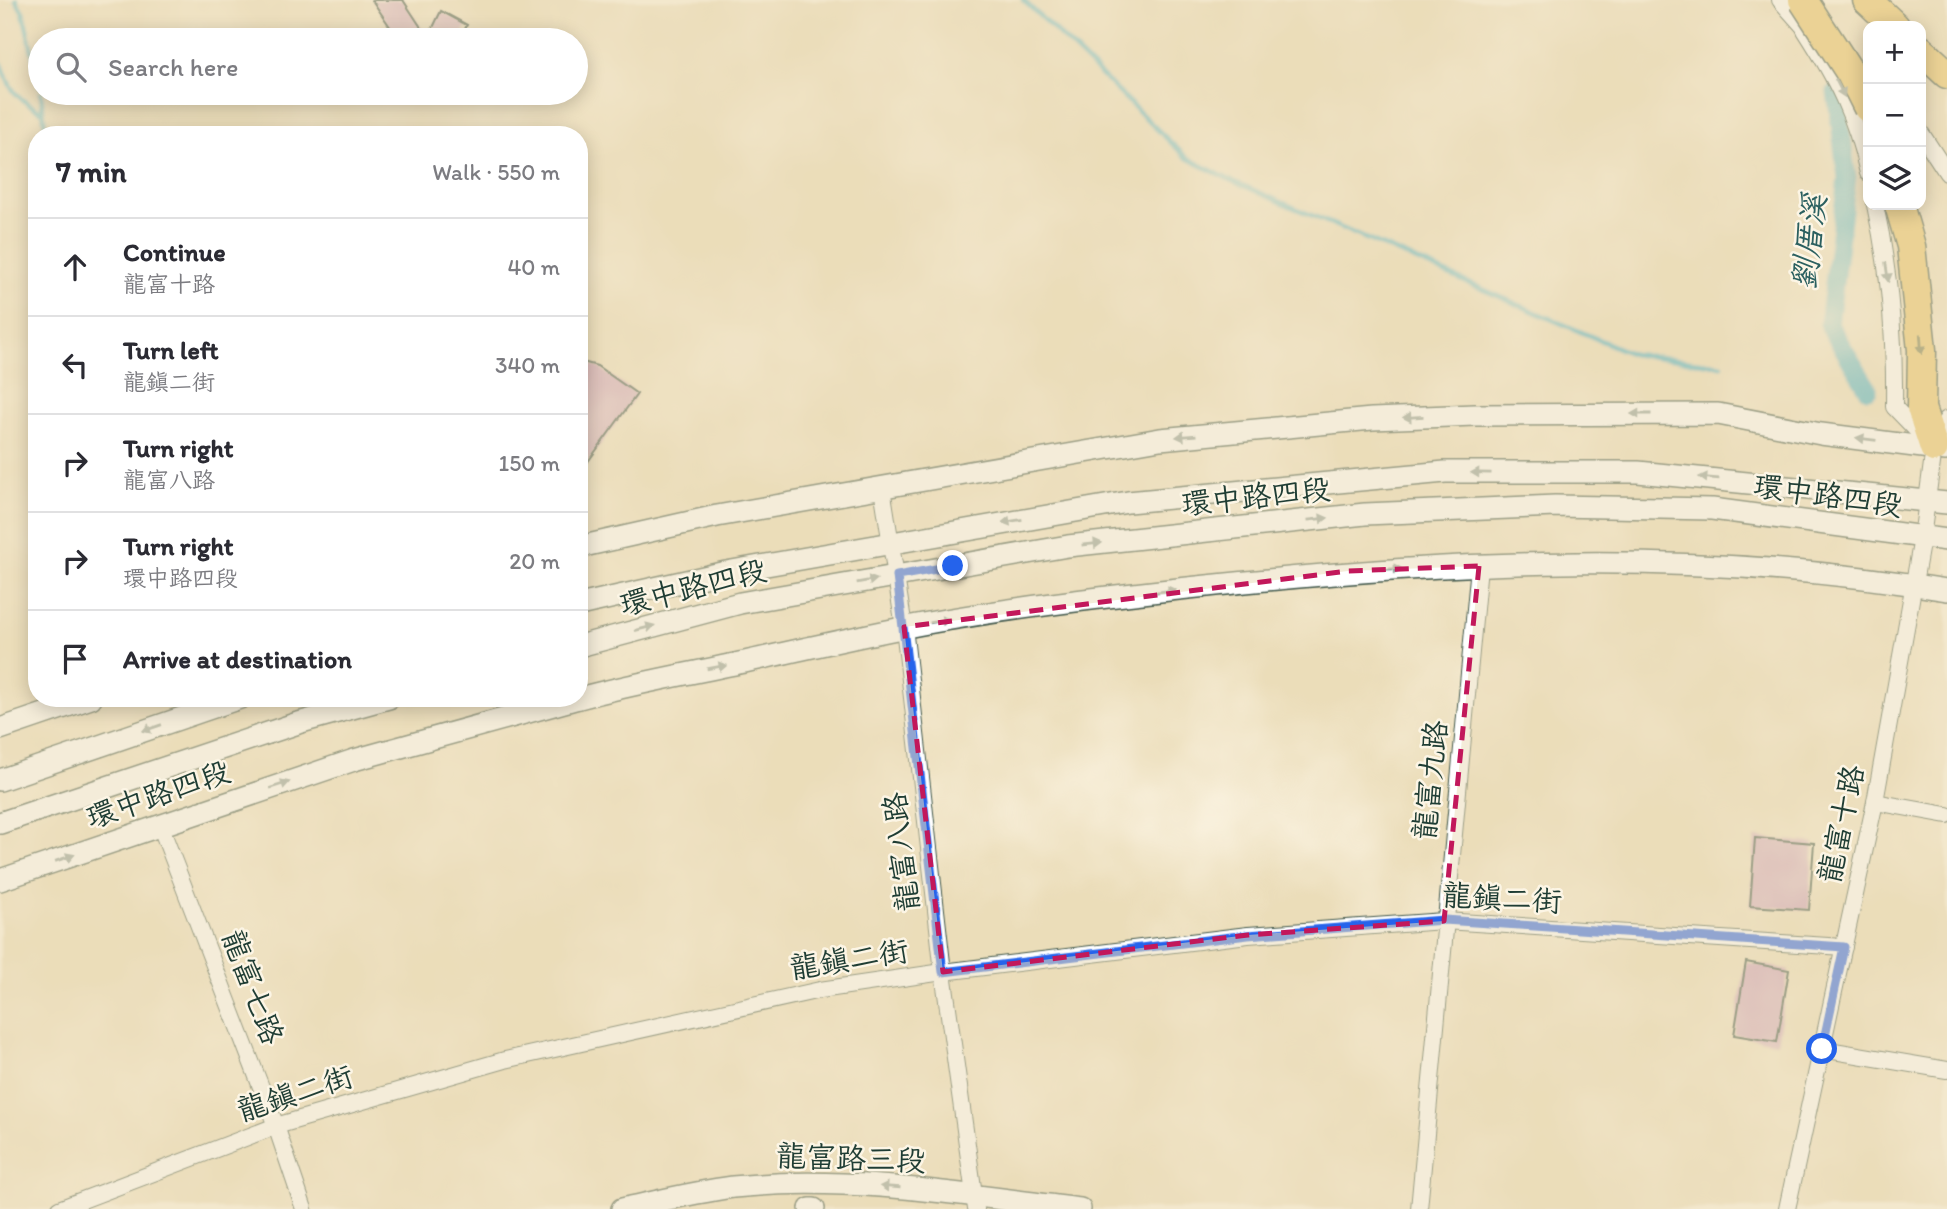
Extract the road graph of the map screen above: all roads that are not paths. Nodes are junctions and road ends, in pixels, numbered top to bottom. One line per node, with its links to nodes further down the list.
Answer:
1 (1780, 0): 5 (street)
2 (1803, 0): 9 (highway, bridge)
3 (1867, 0): 4 (highway)
4 (1890, 21)
5 (1805, 30): 8 (street); 11 (street, one-way to 11)
6 (1926, 55): 7 (highway)
7 (1947, 74)
8 (1863, 77)
9 (1863, 98)
10 (1926, 140): 12 (street)
11 (1863, 150)
12 (1945, 169)
13 (1876, 210): 16 (street, one-way to 16)
14 (1900, 210): 16 (highway, one-way to 16)
15 (1947, 419): 16 (street, 龍富十路)
16 (1943, 443): 17 (street, 環中路四段, one-way to 17); 18 (street, 龍富十路)
17 (881, 488): 21 (street, 龍富八路); 22 (street, 環中路四段)
18 (1937, 502): 19 (street, 龍富十路); 21 (street, 環中路四段, one-way to 21)
19 (1922, 538): 20 (street, 環中路四段); 24 (street, 環中路四段, one-way to 19); 25 (street, 龍富十路)
20 (1947, 540)
21 (890, 542): 24 (street, 龍富八路); 27 (street, 環中路四段)
22 (588, 545)
23 (1479, 566): 25 (street, 環中路四段); 28 (street, 環中路四段, one-way to 23); 42 (street, 龍富九路)
24 (897, 576): 28 (street, 龍富八路); 29 (street, 環中路四段, one-way to 24)
25 (1914, 585): 26 (street, 環中路四段); 37 (street, 龍富十路)
26 (1947, 590)
27 (588, 603)
28 (904, 628): 30 (street, 環中路四段, one-way to 28); 44 (street, 龍富八路)
29 (588, 644)
30 (588, 696)
31 (64, 707): 35 (street)
32 (214, 707): 36 (street, one-way to 36)
33 (356, 707): 39 (street, 環中路四段)
34 (546, 707): 40 (street, 環中路四段, one-way to 34)
35 (0, 729)
36 (0, 780)
37 (1875, 802): 38 (street); 43 (street, 龍富十路)
38 (1947, 815)
39 (0, 823)
40 (160, 825): 41 (street, 環中路四段, one-way to 40); 47 (street, 龍富七路)
41 (0, 880)
42 (1444, 920): 43 (street, 龍鎮二街); 44 (street, 龍鎮二街); 53 (street, 龍富九路)
43 (1844, 947): 45 (street, 龍富十路)
44 (943, 972): 47 (street, 龍鎮二街); 48 (street, 龍富八路)
45 (1822, 1049): 46 (street); 54 (street, 龍富十路)
46 (1947, 1070)
47 (276, 1126): 49 (street, 龍鎮二街); 50 (street, 龍富七路)
48 (975, 1203): 51 (street, 龍富路三段, one-way to 51); 52 (street, 龍富路三段)
49 (59, 1209)
50 (304, 1209)
51 (622, 1209)
52 (1080, 1209)
53 (1419, 1209)
54 (1787, 1209)

